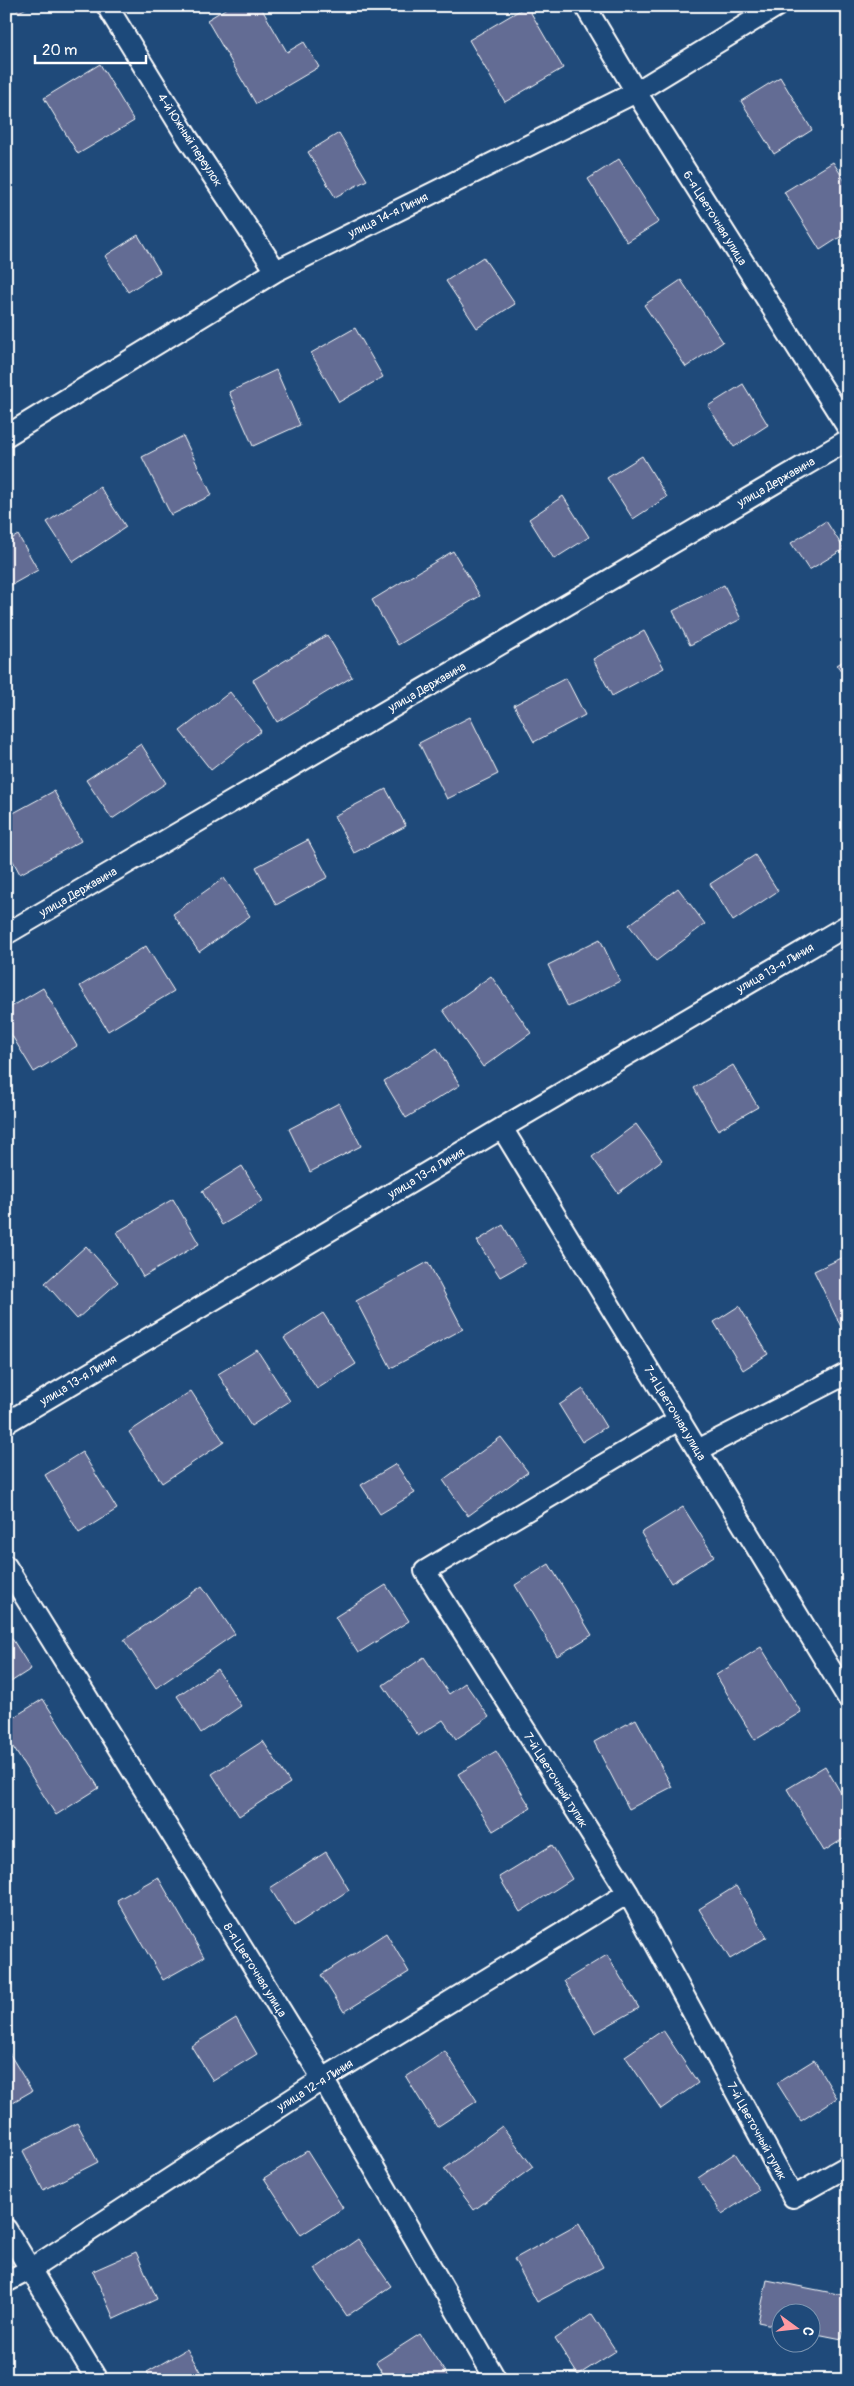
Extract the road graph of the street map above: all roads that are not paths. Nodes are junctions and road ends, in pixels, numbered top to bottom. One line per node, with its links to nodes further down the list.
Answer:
1 (107, 6): 5 (lane, 4-й Южный переулок)
2 (585, 6): 4 (lane, 6-я Цветочная улица)
3 (777, 6): 4 (lane, улица 14-я Линия)
4 (636, 92): 5 (lane, улица 14-я Линия); 6 (lane, 6-я Цветочная улица)
5 (276, 271): 7 (lane, улица 14-я Линия)
6 (848, 428)
7 (6, 436)
8 (848, 440): 10 (lane, улица Державина)
9 (848, 925): 11 (lane, улица 13-я Линия)
10 (6, 934)
11 (502, 1128): 13 (lane, 7-я Цветочная улица); 14 (lane, улица 13-я Линия)
12 (848, 1373): 15 (lane)
13 (680, 1419): 15 (lane, 7-я Цветочная улица); 18 (lane, 7-й Цветочный тупик)
14 (6, 1423)
15 (698, 1450): 17 (lane, 7-я Цветочная улица)
16 (6, 1566): 19 (lane, 8-я Цветочная улица)
17 (848, 1698)
18 (628, 1893): 19 (lane, улица 12-я Линия); 20 (lane, 7-й Цветочный тупик)
19 (322, 2079): 22 (lane, улица 12-я Линия); 25 (lane, 8-я Цветочная улица)
20 (848, 2166)
21 (6, 2228): 22 (lane)
22 (31, 2269): 23 (lane, улица 12-я Линия); 24 (lane)
23 (6, 2282)
24 (97, 2380)
25 (496, 2380)

